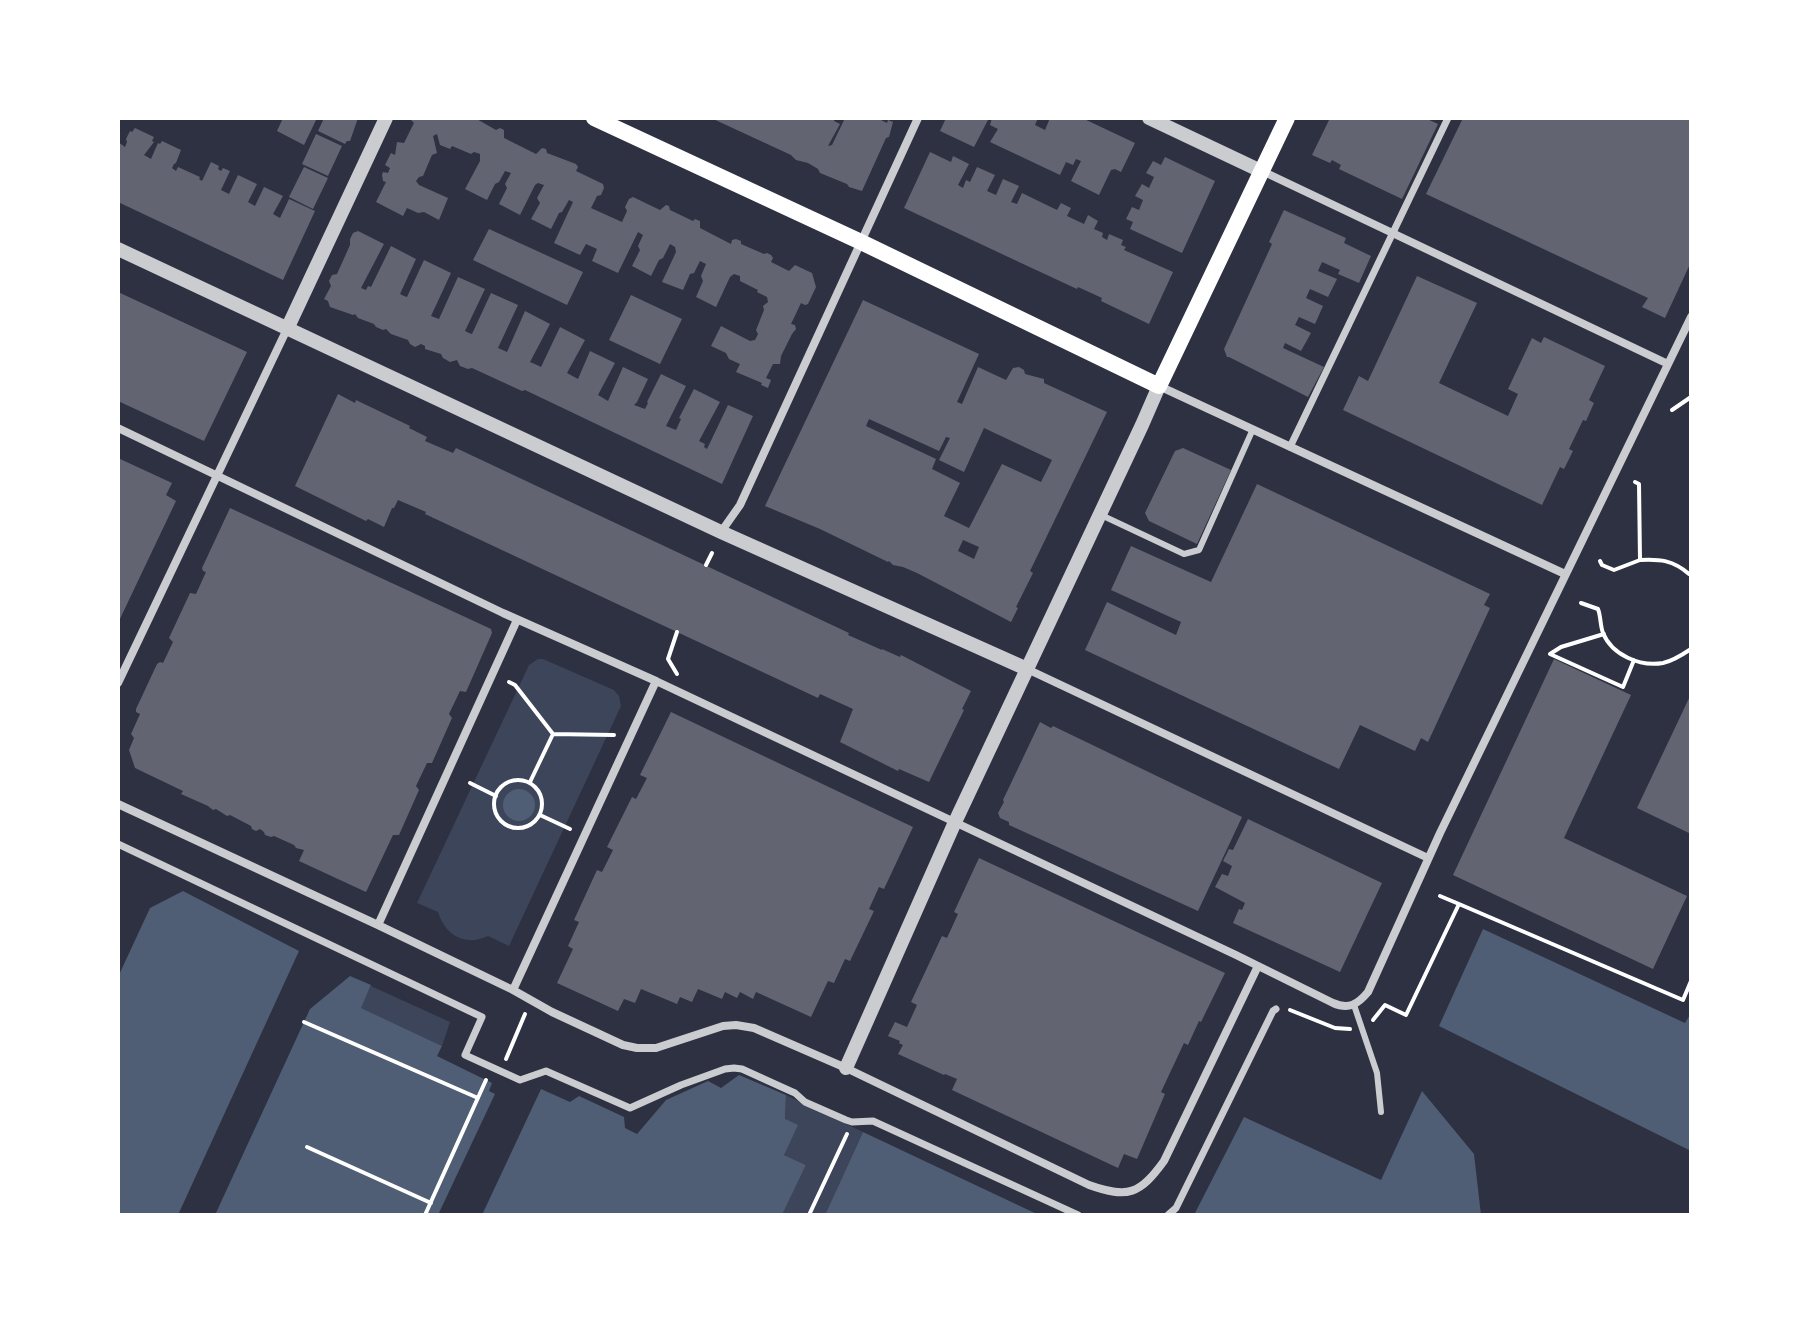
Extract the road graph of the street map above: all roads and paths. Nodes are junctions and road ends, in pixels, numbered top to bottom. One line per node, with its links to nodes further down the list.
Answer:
1 (386, 118): 12 (street)
2 (594, 118): 9 (main road)
3 (918, 118): 9 (street)
4 (1149, 118): 7 (street)
5 (1287, 118): 7 (main road)
6 (1448, 118): 8 (street)
7 (1261, 171): 8 (street); 14 (main road)
8 (1393, 234): 13 (street); 19 (street)
9 (861, 242): 14 (main road); 23 (street)
10 (118, 249): 12 (street)
11 (1691, 317): 13 (street)
12 (287, 329): 20 (street); 23 (street)
13 (1668, 364): 28 (street)
14 (1159, 386): 18 (street); 22 (street)
15 (1691, 397): 16 (path)
16 (1672, 410)
17 (118, 428): 20 (street)
18 (1253, 429): 19 (street); 22 (lane)
19 (1290, 447): 28 (street)
20 (218, 475): 31 (street); 39 (street)
21 (1635, 482): 25 (path)
22 (1099, 514): 36 (street)
23 (721, 532): 36 (street)
24 (712, 553): 27 (path)
25 (1640, 560): 26 (path); 29 (path)
26 (1600, 561)
27 (706, 565)
28 (1565, 574): 51 (street)
29 (1690, 574)
30 (1581, 603): 33 (path)
31 (517, 620): 37 (street); 54 (street)
32 (677, 632): 40 (path)
33 (1604, 634): 35 (path); 35 (path)
34 (1691, 649): 35 (path)
35 (1634, 660)
36 (1027, 669): 48 (street); 51 (street)
37 (656, 681): 48 (street); 57 (street)
38 (509, 682): 42 (path)
39 (118, 683)
40 (681, 683)
41 (611, 733): 42 (path)
42 (553, 734): 44 (path)
43 (470, 783): 45 (path)
44 (530, 783): 45 (path); 47 (path)
45 (496, 796): 47 (path)
46 (118, 804): 54 (street)
47 (540, 815): 49 (path)
48 (955, 822): 55 (street); 63 (street)
49 (567, 827)
50 (118, 844): 64 (street)
51 (1428, 858): 58 (street)
52 (1440, 896): 53 (path)
53 (1459, 904): 56 (path); 62 (path)
54 (378, 925): 57 (street)
55 (1258, 966): 58 (street); 63 (street)
56 (1691, 981)
57 (513, 990): 63 (street)
58 (1358, 1003): 62 (lane)
59 (1276, 1009): 62 (path); 74 (street)
60 (525, 1014): 64 (path)
61 (304, 1022): 66 (path)
62 (1360, 1026): 67 (lane)
63 (846, 1068)
64 (501, 1071): 68 (street)
65 (486, 1080): 66 (path)
66 (478, 1098): 70 (path)
67 (1381, 1112)
68 (852, 1122): 72 (path); 73 (street)
69 (307, 1147): 70 (path)
70 (431, 1203): 71 (path)
71 (425, 1215)
72 (809, 1215)
73 (1078, 1215)
74 (1168, 1215)

